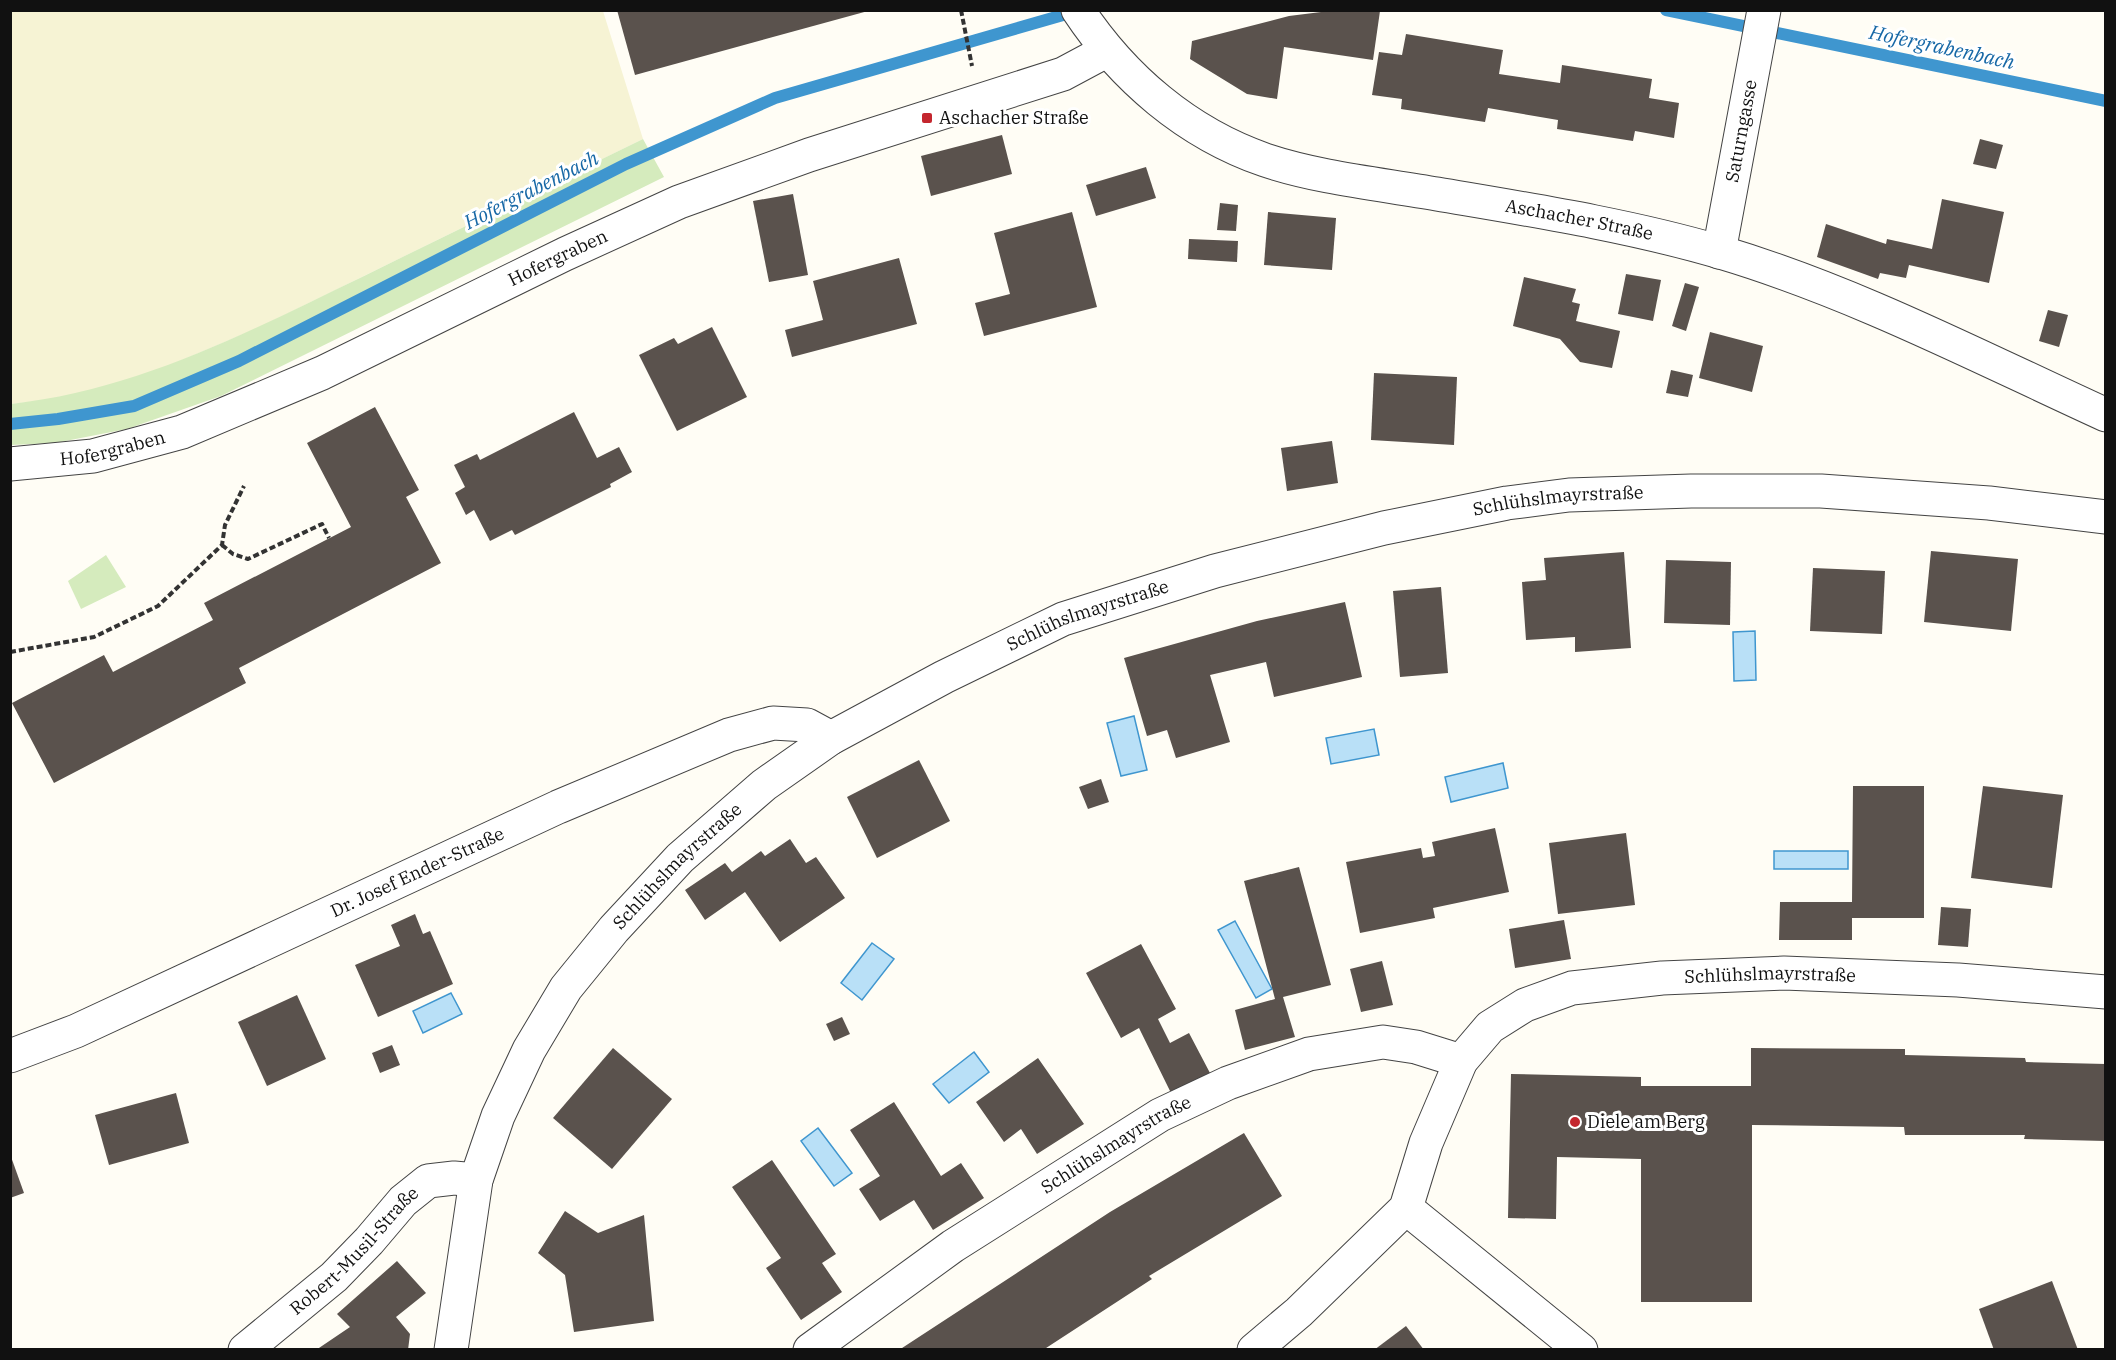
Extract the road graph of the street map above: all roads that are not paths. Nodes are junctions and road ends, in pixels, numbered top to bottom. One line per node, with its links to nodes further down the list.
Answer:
1 (1078, 10): 3 (street, Aschacher Straße)
2 (1764, 10): 4 (street, Saturngasse)
3 (1106, 51): 4 (street, Aschacher Straße); 6 (street, Hofergraben)
4 (1719, 252): 5 (street, Aschacher Straße)
5 (2106, 415)
6 (10, 464)
7 (2106, 517): 8 (street, Schlühslmayrstraße)
8 (831, 738): 10 (street, Dr. Josef Ender-Straße); 12 (street, Schlühslmayrstraße)
9 (2106, 992): 11 (street, Schlühslmayrstraße)
10 (10, 1056)
11 (1461, 1061): 13 (street, Schlühslmayrstraße); 16 (street, Schlühslmayrstraße)
12 (476, 1180): 14 (street, Robert-Musil-Straße); 15 (street, Schlühslmayrstraße)
13 (1406, 1208): 17 (street, Schlühslmayrstraße); 18 (street)
14 (246, 1350)
15 (451, 1350)
16 (810, 1350)
17 (1254, 1350)
18 (1581, 1350)

